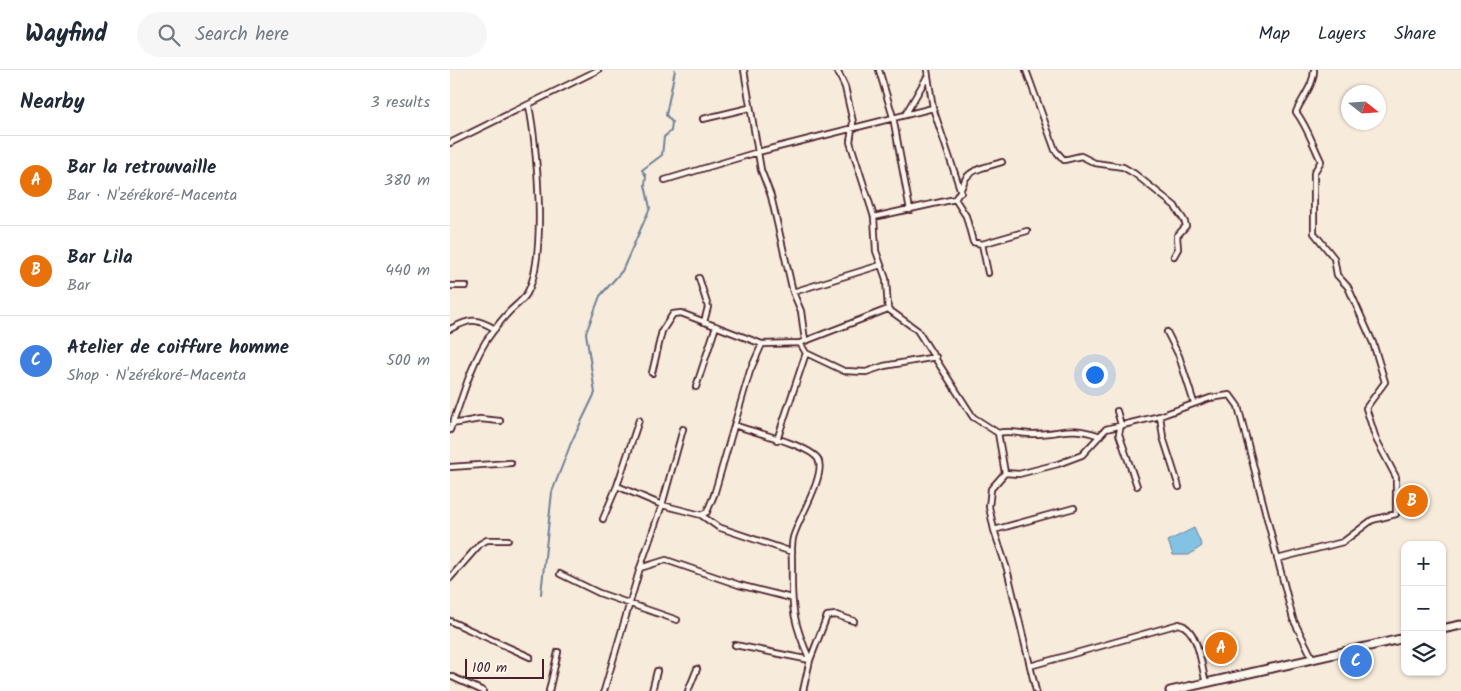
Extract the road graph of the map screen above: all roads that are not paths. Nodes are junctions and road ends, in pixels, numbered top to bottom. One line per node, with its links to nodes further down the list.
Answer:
1 (598, 70): 9 (street)
2 (744, 70): 10 (street)
3 (837, 70): 15 (street)
4 (879, 70): 13 (street)
5 (927, 70): 8 (street)
6 (1026, 70): 26 (street)
7 (1314, 70): 71 (street)
8 (928, 77): 11 (street); 12 (street)
9 (529, 106): 16 (street); 37 (street)
10 (749, 108): 14 (street); 17 (street)
11 (933, 108): 12 (street); 20 (street)
12 (905, 115): 13 (street)
13 (893, 118): 15 (street); 22 (street)
14 (703, 119)
15 (852, 128): 17 (street); 23 (street)
16 (450, 143)
17 (758, 152): 19 (street); 32 (street)
18 (1002, 162): 20 (street)
19 (665, 180)
20 (961, 192): 21 (street)
21 (955, 199): 22 (street); 25 (street)
22 (910, 210): 23 (street)
23 (874, 217): 27 (street)
24 (1027, 231): 25 (street)
25 (982, 244): 28 (street)
26 (1174, 256)
27 (881, 265): 32 (street); 33 (street)
28 (988, 273)
29 (699, 278): 34 (street)
30 (450, 286): 31 (street)
31 (466, 286)
32 (793, 292): 39 (street)
33 (888, 309): 39 (street); 43 (street)
34 (704, 322): 35 (street); 44 (street)
35 (716, 326): 41 (street); 45 (street)
36 (450, 329): 37 (street)
37 (495, 329): 53 (street)
38 (1167, 332): 46 (street)
39 (805, 341): 40 (street)
40 (800, 343): 41 (street); 42 (street)
41 (762, 344): 51 (street)
42 (806, 353): 43 (street); 57 (street)
43 (936, 357): 55 (street)
44 (652, 372)
45 (696, 387)
46 (1194, 403): 48 (street); 71 (street)
47 (1117, 411): 52 (street)
48 (1160, 416): 52 (street); 63 (street)
49 (638, 420): 61 (street)
50 (500, 421): 53 (street)
51 (734, 425): 57 (street); 66 (street)
52 (1121, 425): 56 (street); 62 (street)
53 (451, 427)
54 (683, 429): 64 (street)
55 (998, 434): 56 (street); 60 (street)
56 (1100, 436): 60 (street)
57 (777, 440): 70 (street)
58 (511, 463): 59 (street)
59 (450, 467)
60 (1005, 473): 68 (street)
61 (616, 486): 64 (street); 67 (street)
62 (1137, 486)
63 (1179, 487)
64 (662, 505): 66 (street); 72 (street)
65 (1074, 508): 68 (street)
66 (702, 515): 70 (street)
67 (603, 520)
68 (994, 530): 88 (street)
69 (508, 540): 74 (street)
70 (792, 552): 75 (street)
71 (1277, 559): 86 (street)
72 (640, 568): 75 (street); 76 (street)
73 (560, 574): 76 (street)
74 (450, 578)
75 (791, 598): 87 (street)
76 (632, 605): 77 (street); 95 (street)
77 (677, 620)
78 (450, 621): 85 (street)
79 (854, 621): 87 (street)
80 (1461, 625): 81 (highway)
81 (1446, 628)
82 (1401, 639): 86 (highway)
83 (736, 645): 87 (street)
84 (558, 652): 94 (street)
85 (530, 657)
86 (1313, 659): 92 (highway)
87 (810, 660): 98 (street)
88 (1030, 666): 92 (street); 99 (street)
89 (697, 669): 97 (street)
90 (657, 671): 96 (street)
91 (450, 676): 93 (street)
92 (1206, 683): 100 (highway)
93 (483, 691)
94 (549, 691)
95 (604, 691)
96 (652, 691)
97 (688, 691)
98 (803, 691)
99 (1036, 691)
100 (1170, 691)

